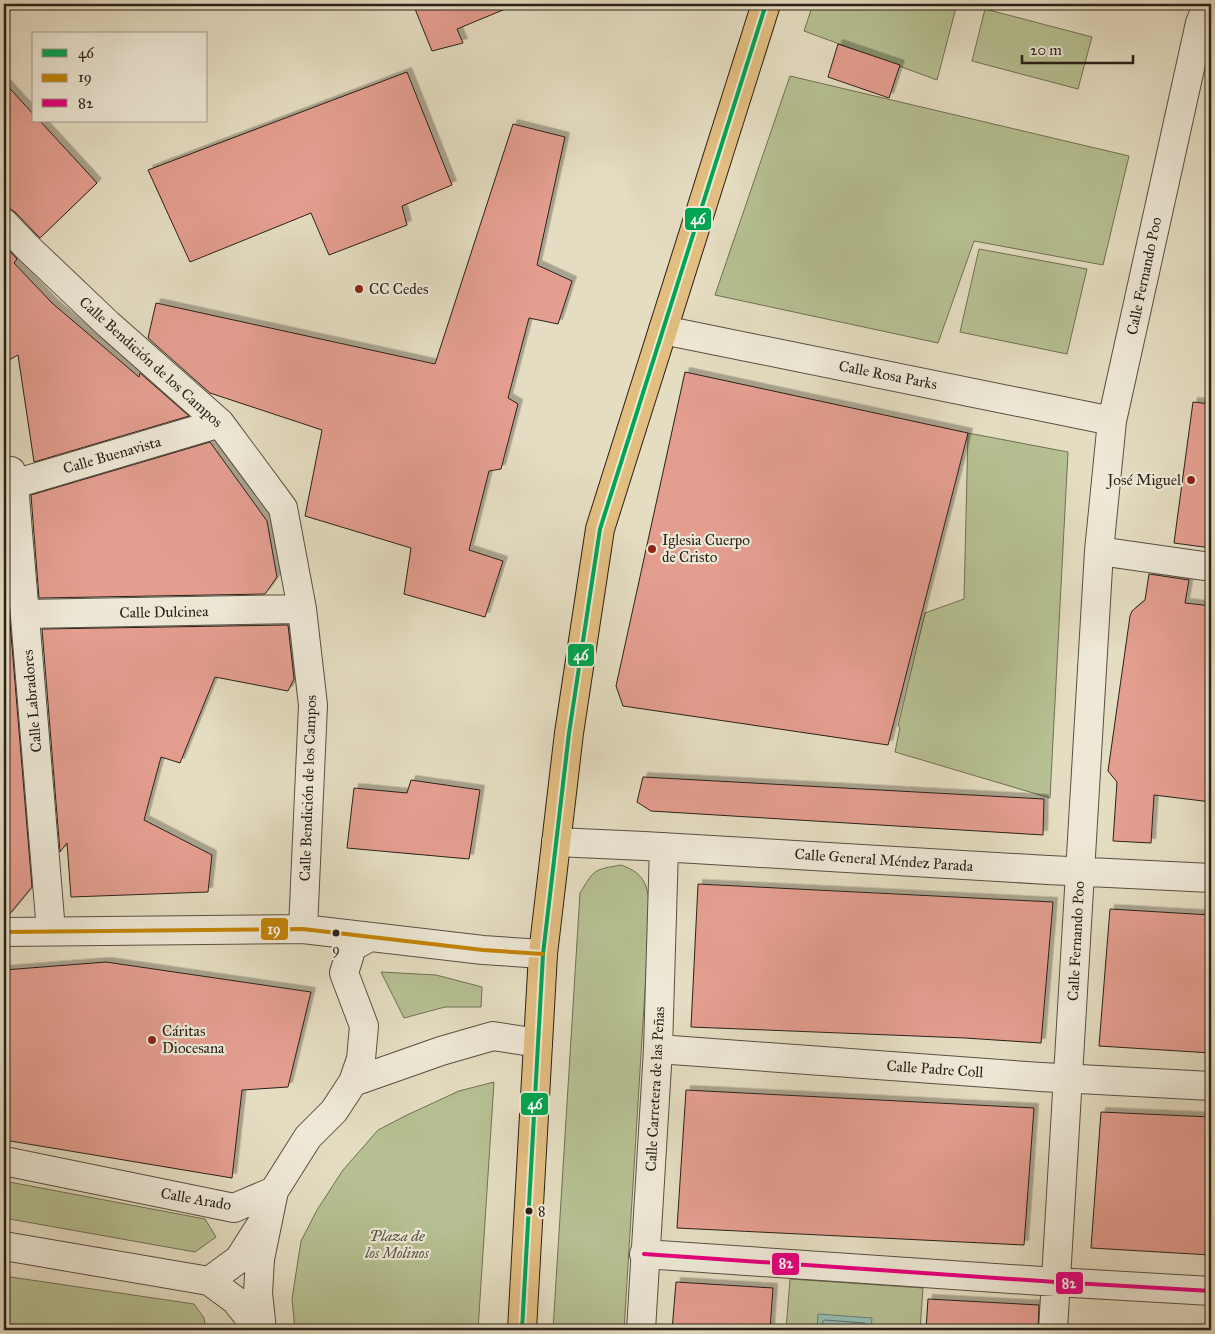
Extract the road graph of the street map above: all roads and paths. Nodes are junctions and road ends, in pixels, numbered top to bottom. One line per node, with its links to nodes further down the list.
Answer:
1 (766, 4): 4 (main road)
2 (1208, 4): 5 (street, Calle Fernando Poo)
3 (4, 224): 6 (street, Calle Bendición de los Campos)
4 (663, 330): 5 (street, Calle Rosa Parks); 12 (main road)
5 (1112, 421): 8 (street, Calle Fernando Poo)
6 (220, 423): 7 (street, Calle Buenavista); 10 (street, Calle Bendición de los Campos)
7 (10, 480): 11 (street, Calle Labradores)
8 (1099, 551): 9 (street); 14 (street, Calle Fernando Poo)
9 (1211, 567)
10 (302, 609): 11 (street, Calle Dulcinea); 16 (street, Calle Bendición de los Campos)
11 (26, 614): 17 (street, Calle Labradores)
12 (556, 842): 13 (street, Calle General Méndez Parada); 20 (main road)
13 (664, 847): 14 (street, Calle General Méndez Parada); 22 (street, Calle Carretera de las Peñas)
14 (1080, 872): 15 (street, Calle General Méndez Parada); 23 (street, Calle Fernando Poo)
15 (1211, 878)
16 (303, 930): 17 (street); 19 (street)
17 (51, 931): 18 (street)
18 (4, 932)
19 (370, 937): 20 (street); 24 (street)
20 (543, 954): 21 (main road)
21 (538, 1043): 24 (street); 34 (main road)
22 (658, 1049): 23 (street, Calle Padre Coll); 29 (street, Calle Carretera de las Peñas)
23 (1068, 1078): 25 (street, Calle Padre Coll); 31 (street, Calle Fernando Poo)
24 (354, 1082): 27 (street)
25 (1211, 1086)
26 (4, 1161): 27 (street, Calle Arado)
27 (274, 1191): 30 (street); 33 (street)
28 (4, 1246): 30 (street)
29 (644, 1254): 31 (street); 35 (street, Calle Carretera de las Peñas)
30 (210, 1281): 33 (street)
31 (1056, 1282): 32 (street); 36 (street, Calle Fernando Poo)
32 (1211, 1291)
33 (260, 1330)
34 (522, 1330)
35 (640, 1330)
36 (1053, 1330)

